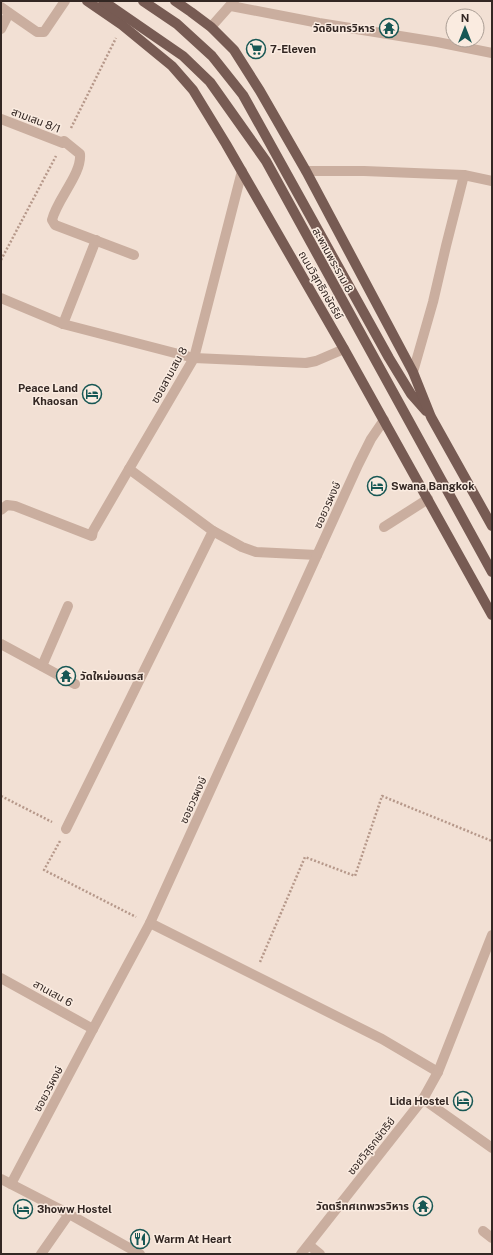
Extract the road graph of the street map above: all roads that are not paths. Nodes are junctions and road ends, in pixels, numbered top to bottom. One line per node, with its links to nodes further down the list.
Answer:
1 (65, 1): 7 (street)
2 (87, 1): 12 (main road, ถนนวิสุทธิกษัตริย์)
3 (103, 1): 32 (main road, สะพานพระราม 8)
4 (143, 1): 23 (main road, สะพานพระราม 8)
5 (174, 1): 8 (main road)
6 (233, 3): 8 (street); 10 (street)
7 (5, 10): 9 (street)
8 (211, 27): 13 (main road)
9 (1, 29)
10 (492, 52)
11 (1, 119): 16 (street, สามเสน 8/1)
12 (242, 171): 20 (main road, ถนนวิสุทธิกษัตริย์); 21 (street, ซอยสามเสน 8)
13 (306, 171): 14 (street); 22 (main road)
14 (464, 174): 15 (street); 22 (street)
15 (492, 181)
16 (96, 240): 17 (street); 19 (street)
17 (134, 255)
18 (1, 298): 19 (street)
19 (63, 324): 21 (street)
20 (344, 349): 21 (street); 24 (main road, ถนนวิสุทธิกษัตริย์)
21 (194, 358): 25 (street, ซอยสามเสน 8)
22 (413, 372): 23 (main road)
23 (431, 418): 28 (main road)
24 (384, 420): 26 (main road, ถนนวิสุทธิกษัตริย์); 31 (street, ซอยวรผงษ์)
25 (129, 468): 27 (street, ซอยสามเสน 8); 30 (street)
26 (428, 499): 29 (street); 34 (main road, ถนนวิสุทธิกษัตริย์)
27 (1, 510)
28 (492, 526)
29 (384, 527)
30 (213, 531): 31 (street); 38 (street)
31 (318, 555): 39 (street, ซอยวรผงษ์)
32 (492, 572)
33 (68, 606): 36 (street)
34 (492, 615)
35 (1, 644): 36 (street)
36 (42, 666): 37 (street)
37 (75, 684)
38 (66, 829)
39 (150, 924): 42 (street, ซอยวรผงษ์); 43 (street)
40 (492, 935): 43 (street, ซอยวิสุธกษัตริย์)
41 (1, 978): 42 (street, สานเสน 6)
42 (93, 1029): 47 (street, ซอยวรผงษ์)
43 (438, 1072): 44 (street, ซอยวิสุธกษัตริย์)
44 (423, 1099): 45 (street); 51 (street, ซอยวิสุธกษัตริย์)
45 (492, 1148)
46 (1, 1179): 47 (street)
47 (11, 1184): 48 (street)
48 (70, 1214): 52 (street); 53 (street)
49 (483, 1231): 50 (street)
50 (492, 1238)
51 (309, 1245): 54 (street, ซอยวิสุธกษัตริย์); 55 (street)
52 (40, 1254)
53 (140, 1254)
54 (301, 1254)
55 (320, 1254)

